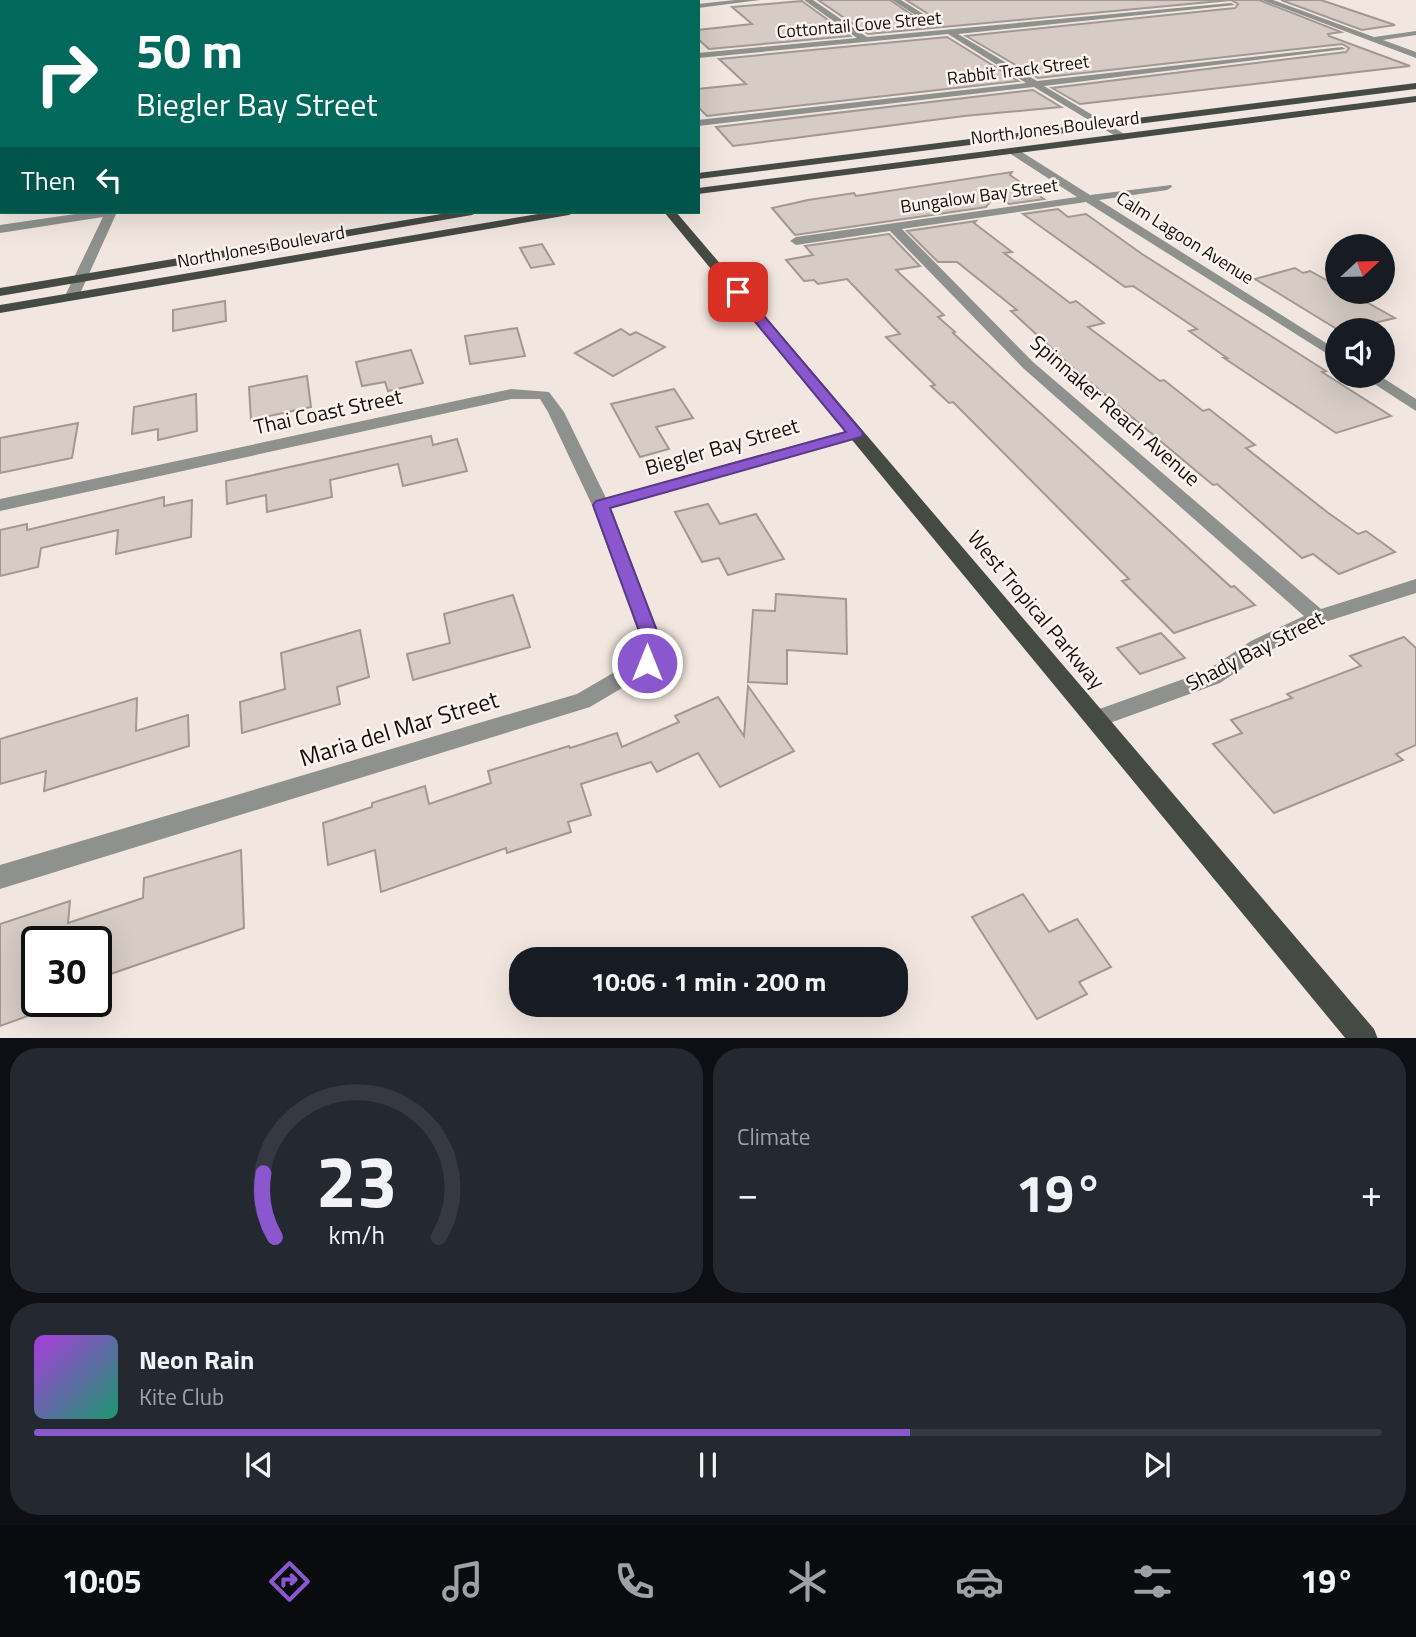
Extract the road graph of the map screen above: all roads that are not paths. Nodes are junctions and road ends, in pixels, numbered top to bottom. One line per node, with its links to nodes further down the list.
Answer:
1 (756, 0): 6 (street)
2 (808, 0): 11 (street)
3 (897, 0): 7 (street)
4 (1266, 0): 10 (street)
5 (1231, 5): 8 (street, Cottontail Cove Street)
6 (700, 6)
7 (926, 18)
8 (951, 33): 11 (street, Cottontail Cove Street); 15 (street)
9 (1416, 33): 10 (street)
10 (1372, 39): 13 (street)
11 (865, 40): 14 (street, Cottontail Cove Street)
12 (1342, 49): 15 (street, Rabbit Track Street)
13 (1416, 55)
14 (700, 56)
15 (1036, 84): 18 (street, Rabbit Track Street); 19 (street)
16 (1416, 86): 19 (main road, North Jones Boulevard)
17 (1416, 99): 20 (main road, North Jones Boulevard)
18 (700, 122)
19 (1102, 125): 20 (street); 22 (main road, North Jones Boulevard)
20 (1122, 137): 21 (main road, North Jones Boulevard)
21 (1013, 151): 24 (main road, North Jones Boulevard); 25 (street, Calm Lagoon Avenue)
22 (700, 176)
23 (1167, 187): 25 (street, Bungalow Bay Street)
24 (700, 191)
25 (1086, 198): 31 (street, Bungalow Bay Street); 38 (street, Calm Lagoon Avenue)
26 (98, 214): 32 (street)
27 (110, 214): 34 (street)
28 (460, 214): 34 (main road, North Jones Boulevard)
29 (557, 214): 36 (main road, North Jones Boulevard)
30 (672, 214): 41 (main road, West Tropical Parkway)
31 (893, 227): 33 (street, Bungalow Bay Street); 45 (street, Spinnaker Reach Avenue)
32 (0, 229)
33 (796, 241)
34 (81, 278): 35 (main road, North Jones Boulevard); 36 (street)
35 (0, 292)
36 (72, 296): 37 (main road, North Jones Boulevard)
37 (0, 309)
38 (1325, 348)
39 (1387, 388): 40 (street)
40 (1416, 406)
41 (856, 433): 43 (street, Biegler Bay Street); 46 (main road, West Tropical Parkway)
42 (0, 505): 43 (street, Thai Coast Street)
43 (601, 505): 47 (street, Maria del Mar Street)
44 (1416, 586): 45 (street, Shady Bay Street)
45 (1318, 617): 46 (street, Shady Bay Street)
46 (1096, 719): 48 (main road, West Tropical Parkway)
47 (0, 877)
48 (1364, 1038)

